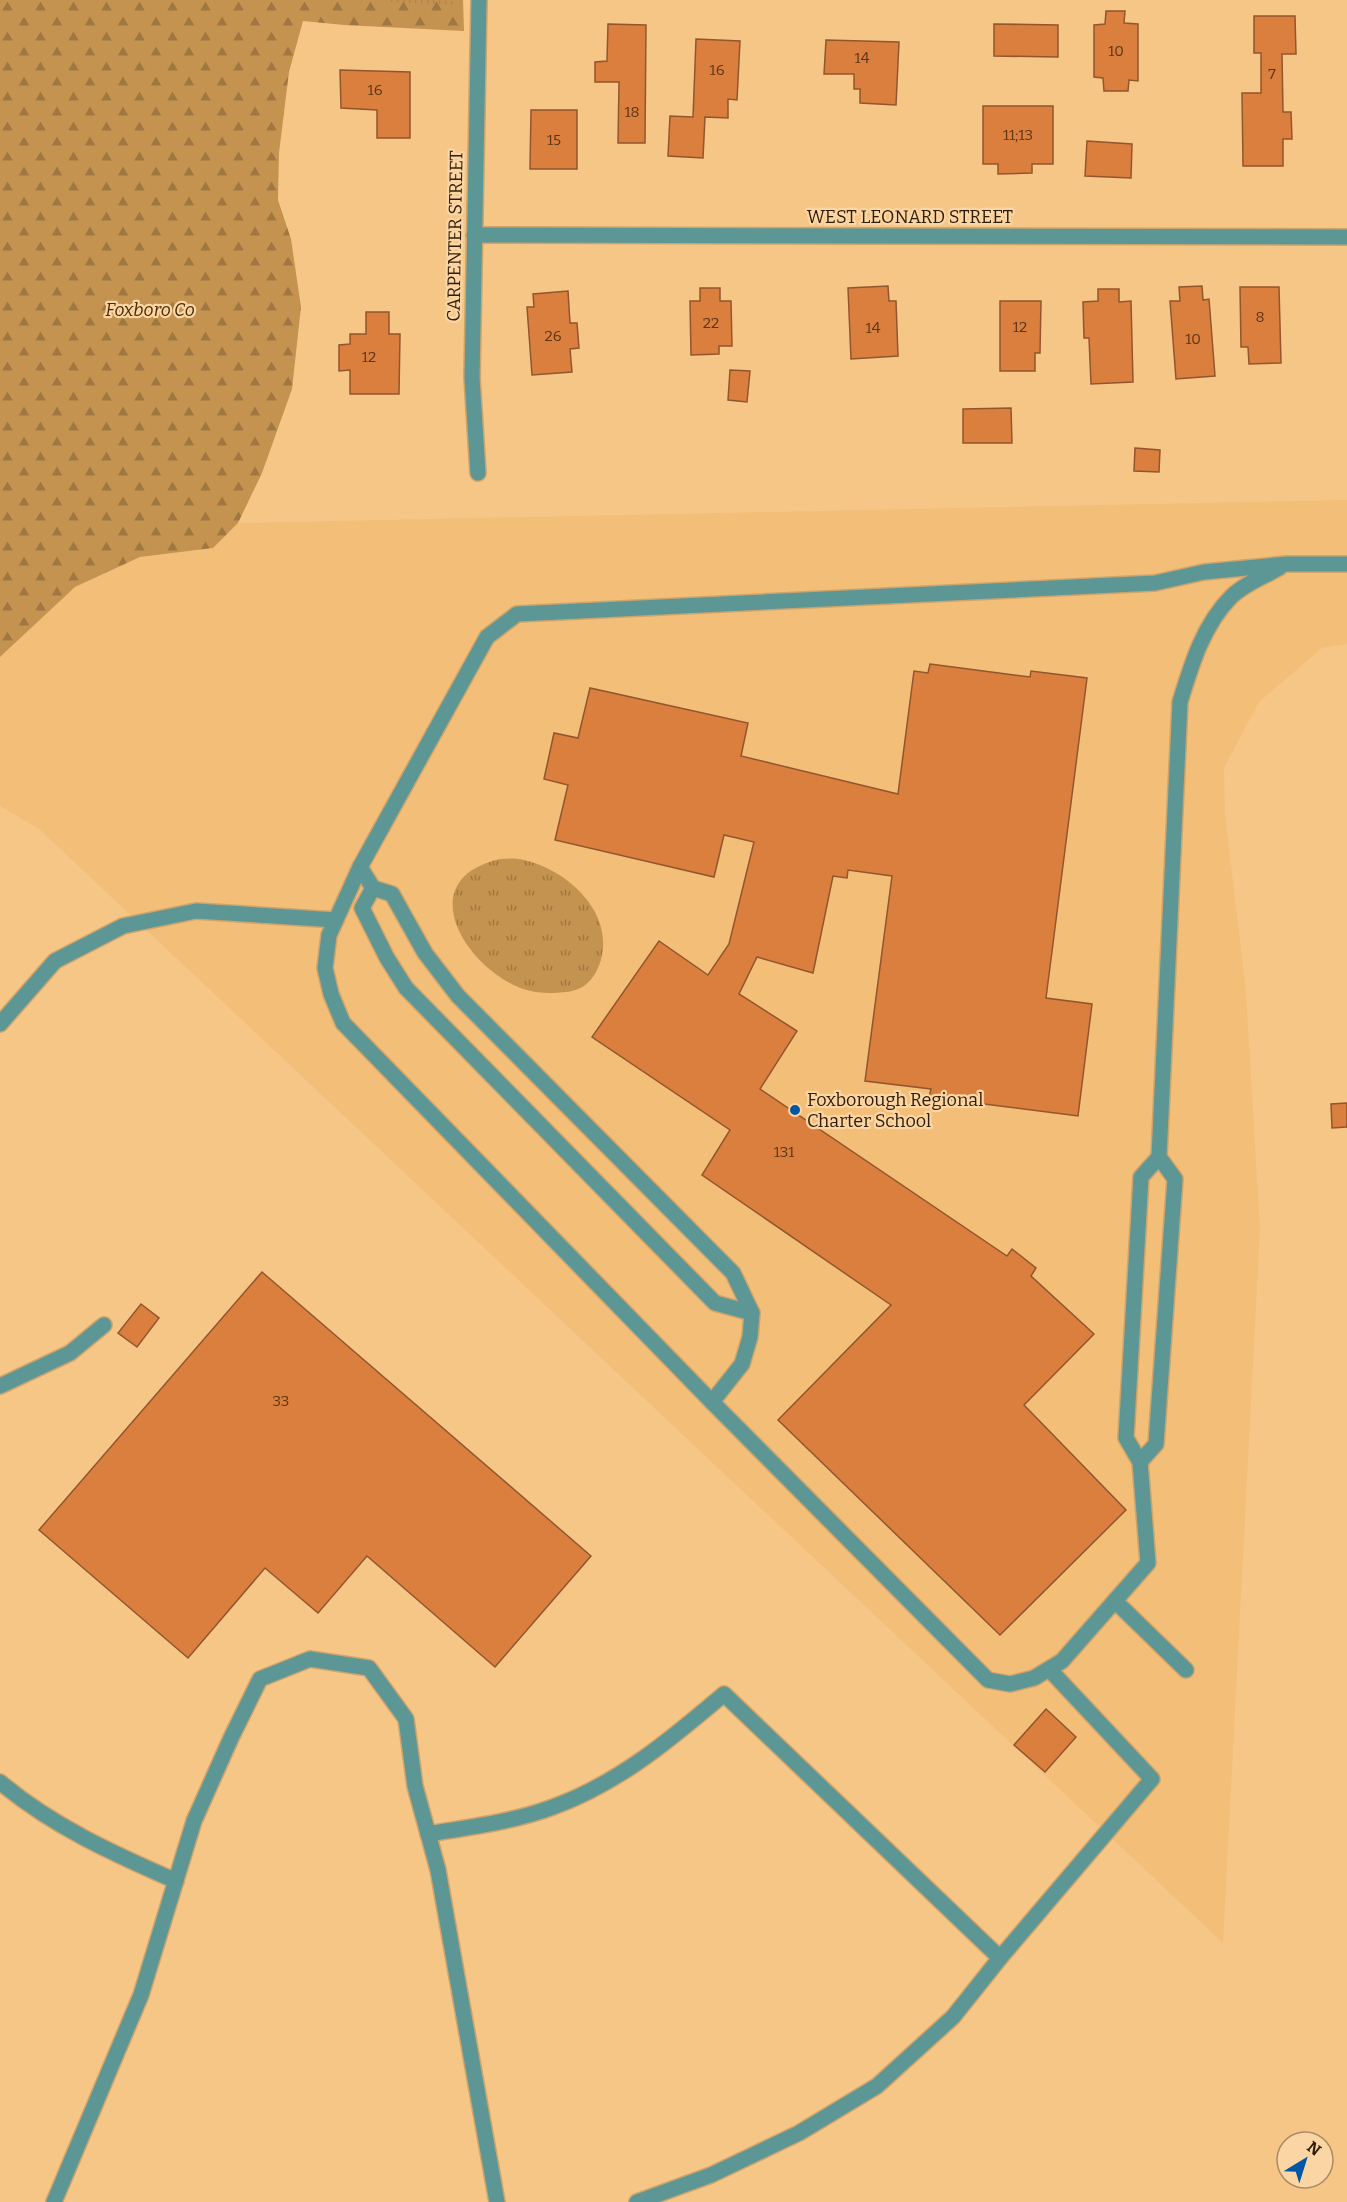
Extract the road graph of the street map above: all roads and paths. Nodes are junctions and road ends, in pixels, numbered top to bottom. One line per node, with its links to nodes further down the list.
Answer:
1 (391, 0): 2 (path)
2 (479, 2): 3 (street, CARPENTER STREET)
3 (474, 236): 4 (street, WEST LEONARD STREET); 5 (street, CARPENTER STREET)
4 (1347, 237)
5 (477, 473)
6 (1287, 564): 7 (street); 8 (street); 12 (street)
7 (1347, 564)
8 (360, 867): 9 (street); 10 (street)
9 (373, 888): 13 (street); 13 (street)
10 (336, 920): 11 (street); 16 (street)
11 (0, 1024)
12 (1159, 1157): 17 (street); 17 (street)
13 (752, 1313): 16 (street)
14 (104, 1324): 15 (street)
15 (0, 1386)
16 (712, 1402): 19 (street)
17 (1140, 1462): 18 (street)
18 (1115, 1601): 19 (street); 20 (street)
19 (1049, 1669): 24 (street)
20 (1186, 1670)
21 (0, 1782): 23 (street)
22 (428, 1833): 23 (street); 24 (street); 26 (street)
23 (176, 1881): 25 (street)
24 (1000, 1958): 27 (street)
25 (54, 2202)
26 (497, 2202)
27 (637, 2202)

